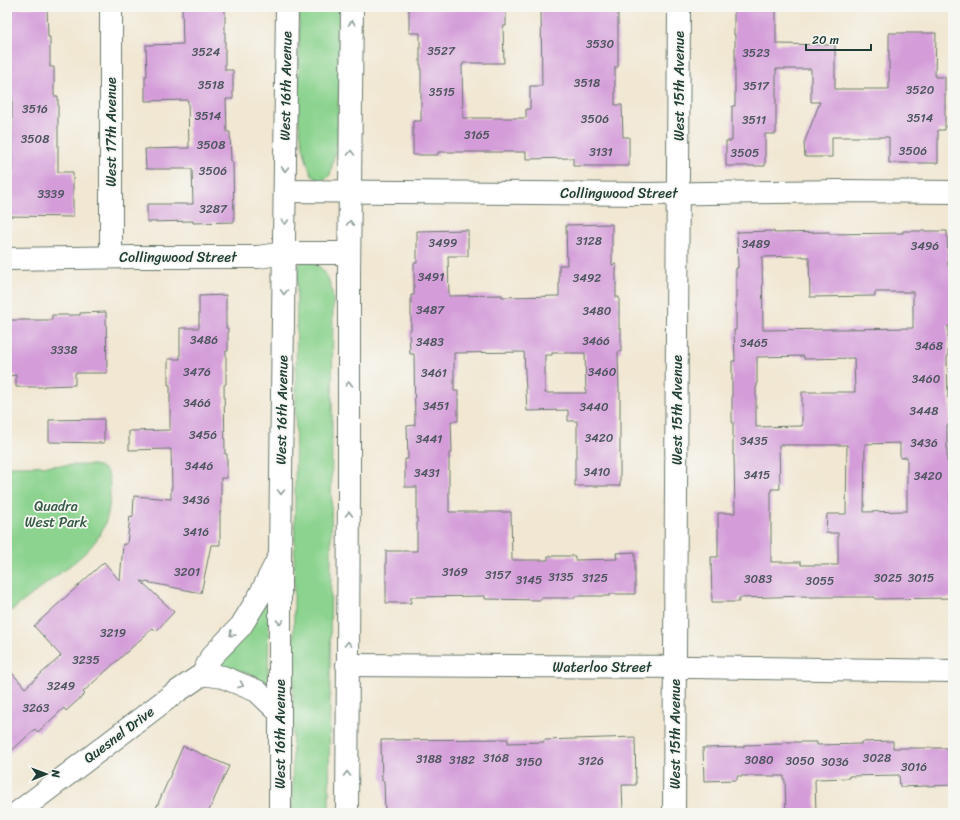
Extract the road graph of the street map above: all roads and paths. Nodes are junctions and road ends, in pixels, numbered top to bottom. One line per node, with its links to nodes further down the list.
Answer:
1 (111, 7): 11 (street, West 17th Avenue)
2 (288, 7): 5 (street, West 16th Avenue, one-way to 5)
3 (352, 7): 6 (street, one-way to 3)
4 (679, 7): 8 (street, West 15th Avenue)
5 (285, 191): 6 (street, Collingwood Street); 9 (street, West 16th Avenue, one-way to 9)
6 (350, 192): 8 (street, Collingwood Street); 10 (street, one-way to 6)
7 (953, 192): 8 (street, Collingwood Street)
8 (678, 193): 15 (street, West 15th Avenue)
9 (284, 253): 10 (street, Collingwood Street); 11 (street, Collingwood Street); 13 (street, West 16th Avenue, one-way to 13)
10 (350, 253): 14 (street, one-way to 10)
11 (111, 257): 12 (street, Collingwood Street)
12 (7, 259)
13 (280, 553): 17 (street, one-way to 17); 18 (street, West 16th Avenue, one-way to 18)
14 (347, 665): 15 (street, Waterloo Street); 21 (street, one-way to 14)
15 (675, 667): 16 (street, Waterloo Street); 22 (street, West 15th Avenue)
16 (953, 671)
17 (203, 674): 18 (street, one-way to 18); 19 (street, Quesnel Drive)
18 (280, 713): 20 (street, West 16th Avenue)
19 (17, 813)
20 (280, 813)
21 (347, 813)
22 (674, 813)

